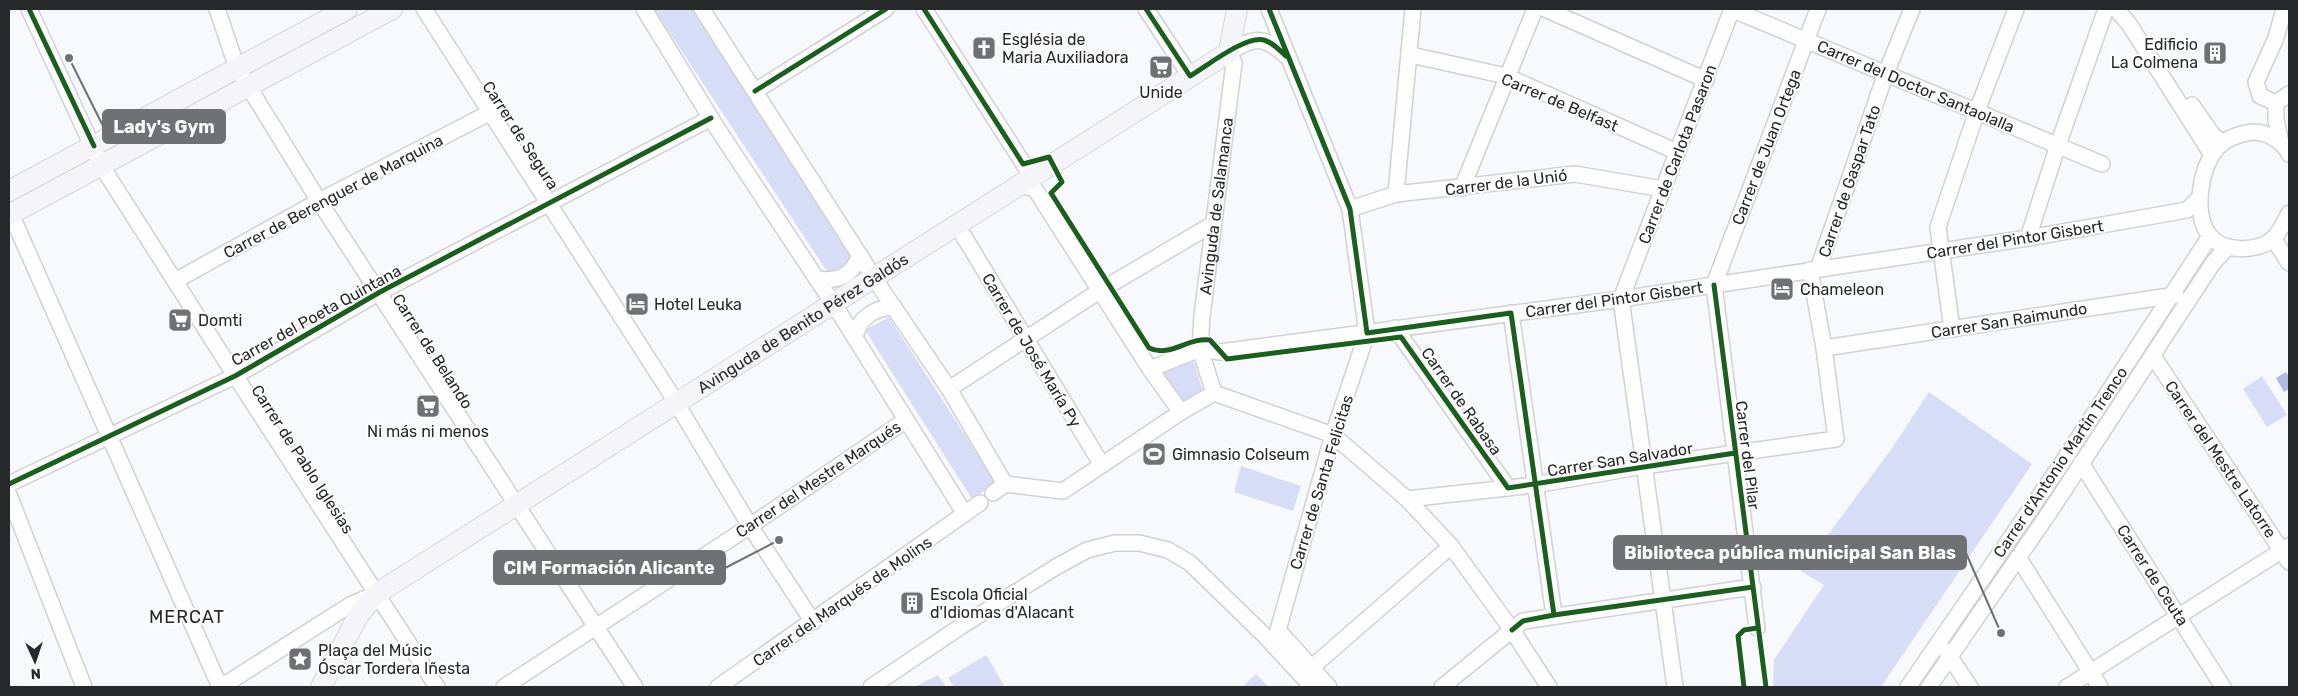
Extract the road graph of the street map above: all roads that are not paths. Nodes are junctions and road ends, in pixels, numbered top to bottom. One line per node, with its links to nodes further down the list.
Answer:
1 (29, 9): 43 (street, Carrer de Pablo Iglesias)
2 (217, 9): 29 (street, Carrer de Belando)
3 (347, 9): 29 (main road)
4 (390, 9): 34 (main road)
5 (424, 9): 39 (street, Carrer de Segura)
6 (644, 9): 40 (street)
7 (702, 9): 35 (street)
8 (886, 9): 35 (street)
9 (924, 9): 49 (street)
10 (1146, 9): 31 (street)
11 (1237, 9): 26 (main road, Avinguda de Salamanca)
12 (1248, 9): 26 (main road, Avinguda de Salamanca)
13 (1269, 9): 28 (street)
14 (1414, 9): 27 (street)
15 (1535, 9): 32 (street)
16 (1545, 9): 33 (street)
17 (1732, 9): 25 (street, Carrer del Doctor Santaolalla); 33 (street, Carrer de Carlota Pasaron)
18 (1818, 9): 25 (street, Carrer de Juan Ortega)
19 (1912, 9): 30 (street, Carrer de Gaspar Tato)
20 (2016, 9): 38 (street)
21 (2106, 9): 42 (street)
22 (2116, 9): 46 (street)
23 (2129, 9): 41 (street)
24 (2284, 9): 37 (street)
25 (1806, 40): 30 (street, Carrer del Doctor Santaolalla); 73 (street, Carrer de Juan Ortega)
26 (1236, 53): 28 (street); 31 (main road, Avinguda de Benito Pérez Galdós); 49 (main road, Avinguda de Benito Pérez Galdós); 60 (street, Avinguda de Salamanca)
27 (1410, 55): 32 (street, Carrer de Belfast); 53 (street)
28 (1291, 60): 57 (street)
29 (237, 68): 34 (street, Carrer de Belando); 43 (main road)
30 (1886, 73): 38 (street, Carrer del Doctor Santaolalla); 69 (street, Carrer de Gaspar Tato)
31 (1190, 76): 49 (main road, Avinguda de Benito Pérez Galdós)
32 (1506, 76): 45 (street, Carrer de Belfast); 50 (street)
33 (1706, 80): 45 (street, Carrer de Carlota Pasaron)
34 (248, 86): 48 (main road); 55 (street, Carrer de Belando)
35 (755, 91): 67 (street)
36 (2289, 94): 37 (street)
37 (2276, 103): 44 (street)
38 (1977, 111): 42 (street, Carrer del Doctor Santaolalla); 66 (street)
39 (491, 112): 55 (street, Carrer de Berenguer de Marquina); 56 (street, Carrer de Segura)
40 (711, 118): 56 (street, Carrer del Poeta Quintana); 70 (street)
41 (2222, 143): 44 (street); 46 (street)
42 (2058, 145): 47 (street, Carrer del Doctor Santaolalla); 63 (street)
43 (94, 146): 48 (street, Carrer de Pablo Iglesias); 52 (main road)
44 (2287, 148)
45 (1677, 152): 51 (street, Carrer de Carlota Pasaron)
46 (2212, 155): 54 (street)
47 (2102, 164)
48 (102, 165): 59 (main road); 71 (street, Carrer de Pablo Iglesias)
49 (1029, 184): 61 (main road, Avinguda de Benito Pérez Galdós); 72 (main road, Avinguda de Benito Pérez Galdós); 74 (street)
50 (1462, 188): 51 (street, Carrer de la Unió); 53 (street, Carrer de la Unió)
51 (1663, 189): 78 (street, Carrer de Carlota Pasaron)
52 (9, 191)
53 (1396, 194): 57 (street, Carrer de la Unió)
54 (2200, 197): 62 (street); 63 (street, Carrer del Pintor Gisbert)
55 (319, 202): 71 (street, Carrer de Berenguer de Marquina); 75 (street, Carrer de Belando)
56 (550, 203): 75 (street, Carrer del Poeta Quintana); 94 (street, Carrer de Segura)
57 (1350, 209): 84 (street)
58 (2289, 213): 64 (street)
59 (10, 214): 97 (street)
60 (1213, 224): 74 (street); 88 (street, Avinguda de Salamanca)
61 (963, 235): 72 (main road, Avinguda de Benito Pérez Galdós); 86 (street, Carrer de José María Py)
62 (2210, 236): 65 (street); 77 (street, Carrer d'Antonio Martín Trenco)
63 (2028, 238): 66 (street, Carrer del Pintor Gisbert)
64 (2273, 238): 65 (street); 68 (street)
65 (2228, 247): 76 (street, Carrer d'Antonio Martín Trenco)
66 (1940, 251): 69 (street, Carrer del Pintor Gisbert); 83 (street)
67 (860, 255): 70 (street); 72 (street)
68 (2289, 263)
69 (1814, 269): 73 (street, Carrer del Pintor Gisbert); 87 (street)
70 (817, 279): 80 (street)
71 (175, 281): 91 (street, Carrer de Pablo Iglesias)
72 (877, 282): 79 (street); 80 (main road, Avinguda de Benito Pérez Galdós)
73 (1714, 285): 78 (street, Carrer del Pintor Gisbert); 99 (street, Carrer del Pilar)
74 (1101, 290): 86 (street); 90 (street)
75 (380, 292): 91 (street, Carrer del Poeta Quintana); 111 (street, Carrer de Belando)
76 (2194, 293): 77 (street, Carrer San Raimundo); 89 (street, Carrer d'Antonio Martín Trenco)
77 (2170, 296): 83 (street, Carrer San Raimundo); 126 (street, Carrer d'Antonio Martín Trenco)
78 (1621, 299): 81 (street, Carrer del Pintor Gisbert); 102 (street)
79 (894, 307): 85 (street); 92 (street)
80 (836, 308): 85 (street); 94 (main road, Avinguda de Benito Pérez Galdós)
81 (1511, 313): 82 (street, Carrer del Pintor Gisbert); 105 (street)
82 (1395, 328): 84 (street, Carrer del Pintor Gisbert); 106 (street, Carrer de Rabasa)
83 (1952, 329): 87 (street, Carrer San Raimundo)
84 (1366, 333): 88 (street, Carrer del Pintor Gisbert); 98 (street, Carrer de Santa Felicitas)
85 (855, 338): 96 (street)
86 (1026, 340): 92 (street); 101 (street, Carrer de José María Py)
87 (1824, 348): 99 (street, Carrer San Salvador)
88 (1200, 349): 90 (street); 93 (street)
89 (2153, 356): 100 (street, Carrer d'Antonio Martín Trenco); 115 (street, Carrer del Mestre Latorre)
90 (1150, 369): 95 (street)
91 (235, 376): 97 (street, Carrer del Poeta Quintana); 118 (street, Carrer de Pablo Iglesias)
92 (949, 389): 104 (street)
93 (1214, 393): 95 (street); 98 (street)
94 (680, 408): 111 (main road, Avinguda de Benito Pérez Galdós); 113 (street, Carrer de Segura)
95 (1181, 412): 101 (street)
96 (906, 420): 112 (street); 113 (street, Carrer del Mestre Marqués)
97 (110, 434): 103 (street, Carrer del Poeta Quintana); 131 (street)
98 (1333, 435): 109 (street); 128 (street, Carrer de Santa Felicitas)
99 (1735, 453): 102 (street, Carrer San Salvador); 117 (street, Carrer del Pilar)
100 (2081, 464): 116 (street, Carrer d'Antonio Martín Trenco); 121 (street, Carrer de Ceuta)
101 (1102, 465): 104 (street)
102 (1644, 466): 105 (street, Carrer San Salvador); 119 (street)
103 (9, 484)
104 (1006, 484): 107 (street)
105 (1535, 485): 106 (street, Carrer San Salvador); 120 (street)
106 (1508, 488): 109 (street, Carrer San Salvador)
107 (993, 493)
108 (9, 495): 130 (street)
109 (1407, 499): 114 (street)
110 (980, 503): 112 (street, Carrer del Marqués de Molins)
111 (520, 509): 118 (main road, Avinguda de Benito Pérez Galdós); 123 (street, Carrer de Belando)
112 (966, 514): 122 (street, Carrer del Marqués de Molins)
113 (750, 526): 122 (street, Carrer de Segura); 123 (street, Carrer del Mestre Marqués)
114 (1451, 546): 125 (street); 128 (street)
115 (2287, 553): 121 (street)
116 (2018, 557): 127 (street, Carrer d'Antonio Martín Trenco); 129 (street)
117 (1754, 587): 119 (street); 124 (street, Carrer del Pilar)
118 (380, 600): 131 (street); 132 (main road); 133 (main road); 134 (street, Carrer de Pablo Iglesias)
119 (1662, 601): 120 (street); 143 (street)
120 (1554, 615): 125 (street)
121 (2180, 617): 129 (street); 149 (street, Carrer de Ceuta)
122 (813, 622): 137 (street, Carrer del Marqués de Molins)
123 (596, 626): 135 (street, Carrer del Mestre Marqués); 136 (street, Carrer de Belando)
124 (1757, 628)
125 (1512, 630): 141 (street); 142 (street)
126 (1938, 641): 127 (street); 144 (street, Carrer d'Antonio Martín Trenco)
127 (1950, 658): 145 (street, Carrer d'Antonio Martín Trenco); 146 (street)
128 (1311, 668): 140 (street)
129 (2091, 672): 147 (street); 148 (street)
130 (84, 687)
131 (220, 687)
132 (321, 687)
133 (334, 687)
134 (437, 687)
135 (504, 687)
136 (636, 687)
137 (718, 687)
138 (871, 687): 139 (street)
139 (1312, 687)
140 (1329, 687)
141 (1442, 687)
142 (1549, 687)
143 (1675, 687)
144 (1908, 687)
145 (1929, 687)
146 (1970, 687)
147 (2067, 687)
148 (2100, 687)
149 (2223, 687)

